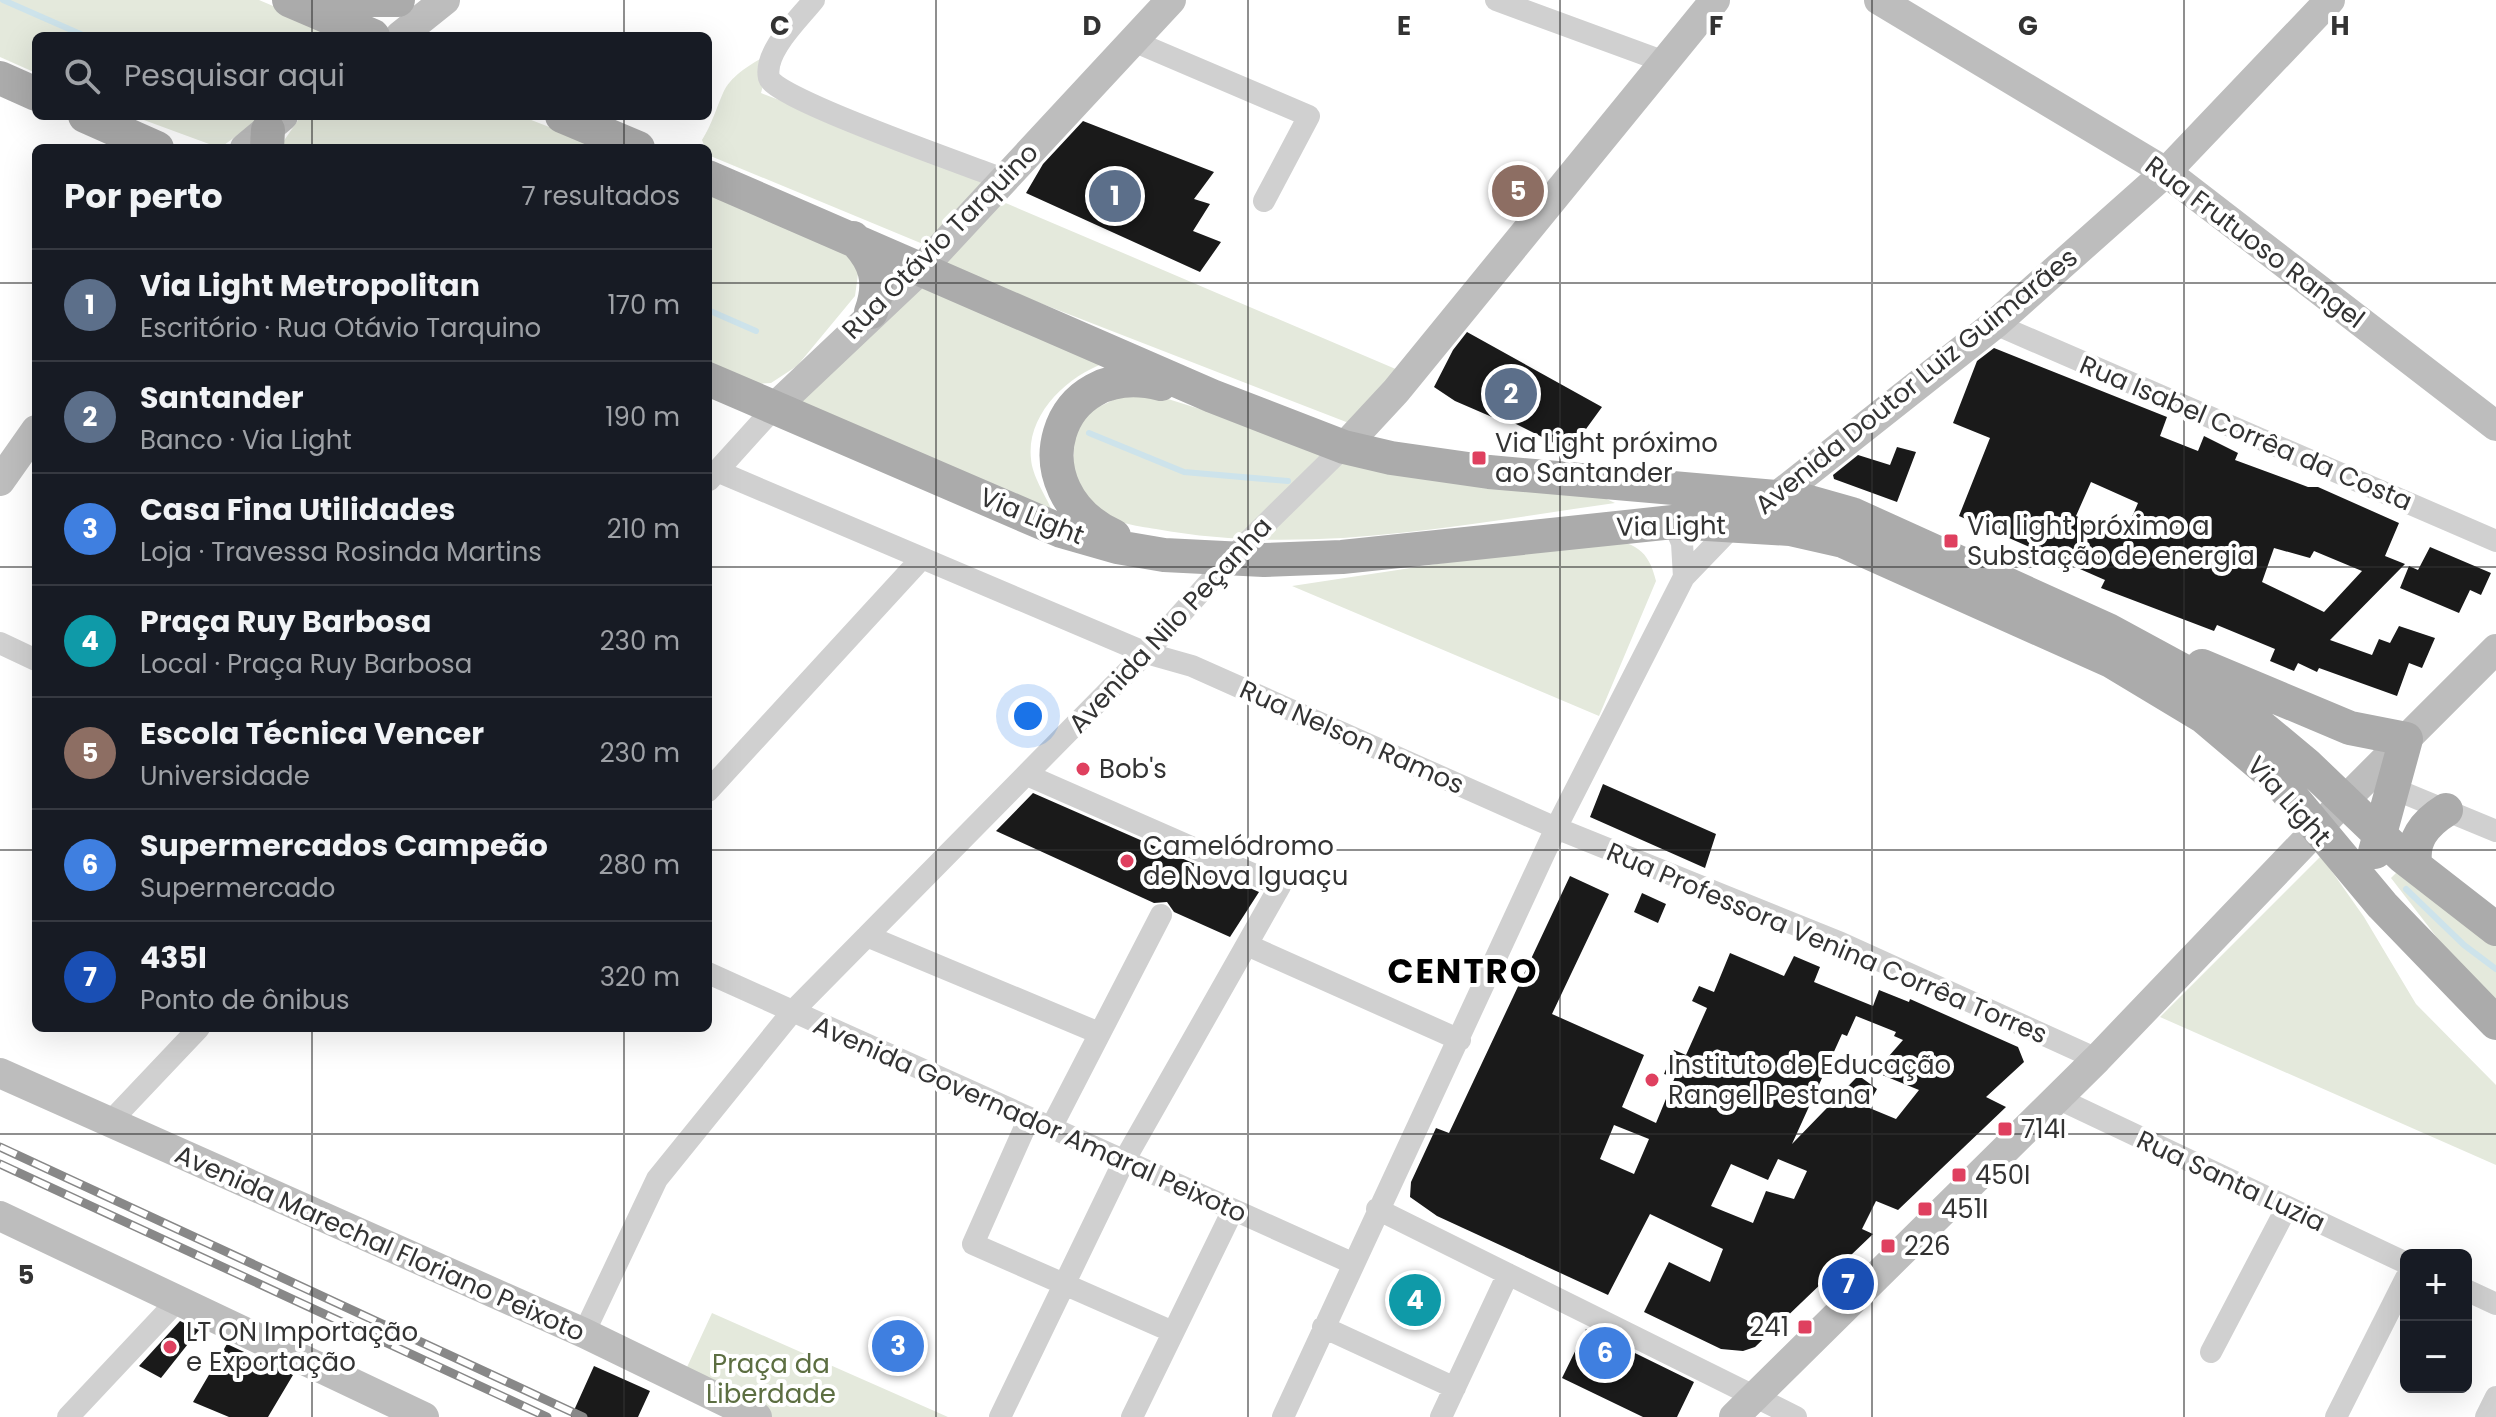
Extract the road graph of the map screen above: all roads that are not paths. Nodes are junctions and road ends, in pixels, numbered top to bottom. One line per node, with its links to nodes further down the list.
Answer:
1 (289, 0): 11 (main road)
2 (314, 0): 3 (main road)
3 (398, 0)
4 (445, 0): 12 (main road)
5 (814, 0): 23 (street)
6 (1171, 0): 13 (main road, Rua Otávio Tarquino)
7 (1496, 0): 14 (street)
8 (1715, 0): 14 (main road, Avenida Nilo Peçanha)
9 (1879, 0): 21 (main road, Rua Frutuoso Rangel)
10 (2330, 0): 21 (main road, Avenida Doutor Luiz Guimarães)
11 (364, 32)
12 (405, 32)
13 (1133, 41): 23 (main road, Rua Otávio Tarquino); 24 (street)
14 (1665, 62): 34 (main road, Avenida Nilo Peçanha)
15 (0, 78): 16 (main road)
16 (32, 92)
17 (94, 120): 19 (main road)
18 (572, 120): 20 (main road)
19 (148, 144)
20 (628, 144)
21 (2166, 172): 28 (main road, Avenida Doutor Luiz Guimarães); 32 (main road, Rua Frutuoso Rangel)
22 (712, 179): 25 (main road, Via Light)
23 (1003, 179): 26 (main road, Rua Otávio Tarquino)
24 (1264, 201)
25 (853, 238): 26 (main road, Via Light); 27 (main road)
26 (922, 268): 27 (main road, Rua Otávio Tarquino); 30 (main road, Via Light)
27 (871, 312): 31 (main road, Rua Otávio Tarquino)
28 (1995, 324): 38 (main road, Avenida Doutor Luiz Guimarães); 41 (street, Rua Isabel Corrêa da Costa)
29 (712, 381): 31 (main road, Via Light)
30 (1212, 396): 34 (main road, Via Light); 42 (main road)
31 (775, 407): 35 (street, Rua Otávio Tarquino); 42 (main road, Via Light)
32 (2496, 426)
33 (32, 436): 37 (main road)
34 (1344, 447): 36 (main road, Via Light); 44 (street, Avenida Nilo Peçanha)
35 (712, 476): 43 (street, Rua Nelson Ramos)
36 (1599, 480): 38 (main road, Via Light); 39 (main road)
37 (0, 481)
38 (1779, 497): 40 (main road, Avenida Doutor Luiz Guimarães); 46 (main road, Via Light)
39 (1673, 522): 40 (main road, Via Light); 44 (main road, Via Light); 45 (street)
40 (1735, 524): 45 (street, Avenida Doutor Luiz Guimarães); 58 (main road, Via Light)
41 (2496, 541)
42 (1164, 555): 44 (main road, Via Light)
43 (922, 558): 49 (street, Rua Nelson Ramos); 53 (street)
44 (1230, 559): 49 (street, Avenida Nilo Peçanha)
45 (1684, 577): 57 (street, Avenida Doutor Luiz Guimarães)
46 (2108, 630): 51 (main road); 55 (main road, Via Light)
47 (0, 643): 50 (street)
48 (2496, 649): 51 (main road)
49 (1146, 653): 52 (street, Avenida Nilo Peçanha); 57 (street, Rua Nelson Ramos)
50 (32, 658)
51 (2406, 739): 54 (main road); 55 (main road)
52 (1027, 775): 65 (street, Avenida Nilo Peçanha); 66 (street)
53 (712, 787)
54 (2392, 788): 56 (street); 60 (main road)
55 (2344, 801): 58 (main road); 60 (main road, Via Light)
56 (2446, 810): 59 (street); 61 (main road)
57 (1556, 828): 72 (street, Avenida Doutor Luiz Guimarães); 73 (street, Rua Professora Venina Corrêa Torres)
58 (2317, 829): 62 (main road, Via Light); 73 (main road)
59 (2496, 831)
60 (2377, 833): 61 (main road, Via Light); 62 (main road)
61 (2416, 867): 64 (main road, Via Light)
62 (2382, 905): 69 (main road, Via Light)
63 (1161, 915): 71 (street)
64 (2496, 929)
65 (867, 936): 68 (street, Avenida Nilo Peçanha); 71 (street)
66 (1247, 945): 72 (street); 79 (street)
67 (712, 975): 68 (street, Avenida Governador Amaral Peixoto)
68 (792, 1012): 76 (street, Avenida Governador Amaral Peixoto); 94 (street, Avenida Nilo Peçanha)
69 (2496, 1023)
70 (195, 1032): 77 (street)
71 (1099, 1033): 78 (street)
72 (1460, 1040): 81 (street, Avenida Doutor Luiz Guimarães)
73 (2097, 1059): 75 (main road)
74 (0, 1073): 77 (main road, Avenida Marechal Floriano Peixoto)
75 (2057, 1098): 80 (street, Rua Santa Luzia); 98 (main road)
76 (1029, 1118): 78 (street, Avenida Governador Amaral Peixoto); 87 (street)
77 (109, 1123): 94 (main road, Avenida Marechal Floriano Peixoto)
78 (1051, 1128): 79 (street, Avenida Governador Amaral Peixoto)
79 (1124, 1161): 82 (street, Avenida Governador Amaral Peixoto); 87 (street)
80 (2287, 1207): 84 (street, Rua Santa Luzia); 95 (street)
81 (1377, 1209): 85 (street, Avenida Doutor Luiz Guimarães); 86 (street)
82 (1233, 1210): 85 (street, Avenida Governador Amaral Peixoto); 93 (street)
83 (1, 1217): 90 (main road)
84 (2400, 1260)
85 (1352, 1263): 92 (street, Avenida Doutor Luiz Guimarães)
86 (1508, 1274): 96 (street); 98 (street)
87 (1064, 1285): 93 (street); 102 (street)
88 (2400, 1290): 107 (street)
89 (2472, 1293): 91 (street)
90 (178, 1300): 99 (street); 100 (main road)
91 (2496, 1304)
92 (1323, 1327): 96 (street); 104 (street, Avenida Doutor Luiz Guimarães)
93 (1173, 1332): 103 (street)
94 (584, 1333): 101 (main road, Avenida Marechal Floriano Peixoto)
95 (2211, 1352)
96 (1455, 1388): 105 (street)
97 (2496, 1397): 108 (street)
98 (1744, 1406): 106 (street)
99 (68, 1417)
100 (424, 1417)
101 (757, 1417)
102 (1000, 1417)
103 (1132, 1417)
104 (1283, 1417)
105 (1441, 1417)
106 (1796, 1417)
107 (2336, 1417)
108 (2486, 1417)

